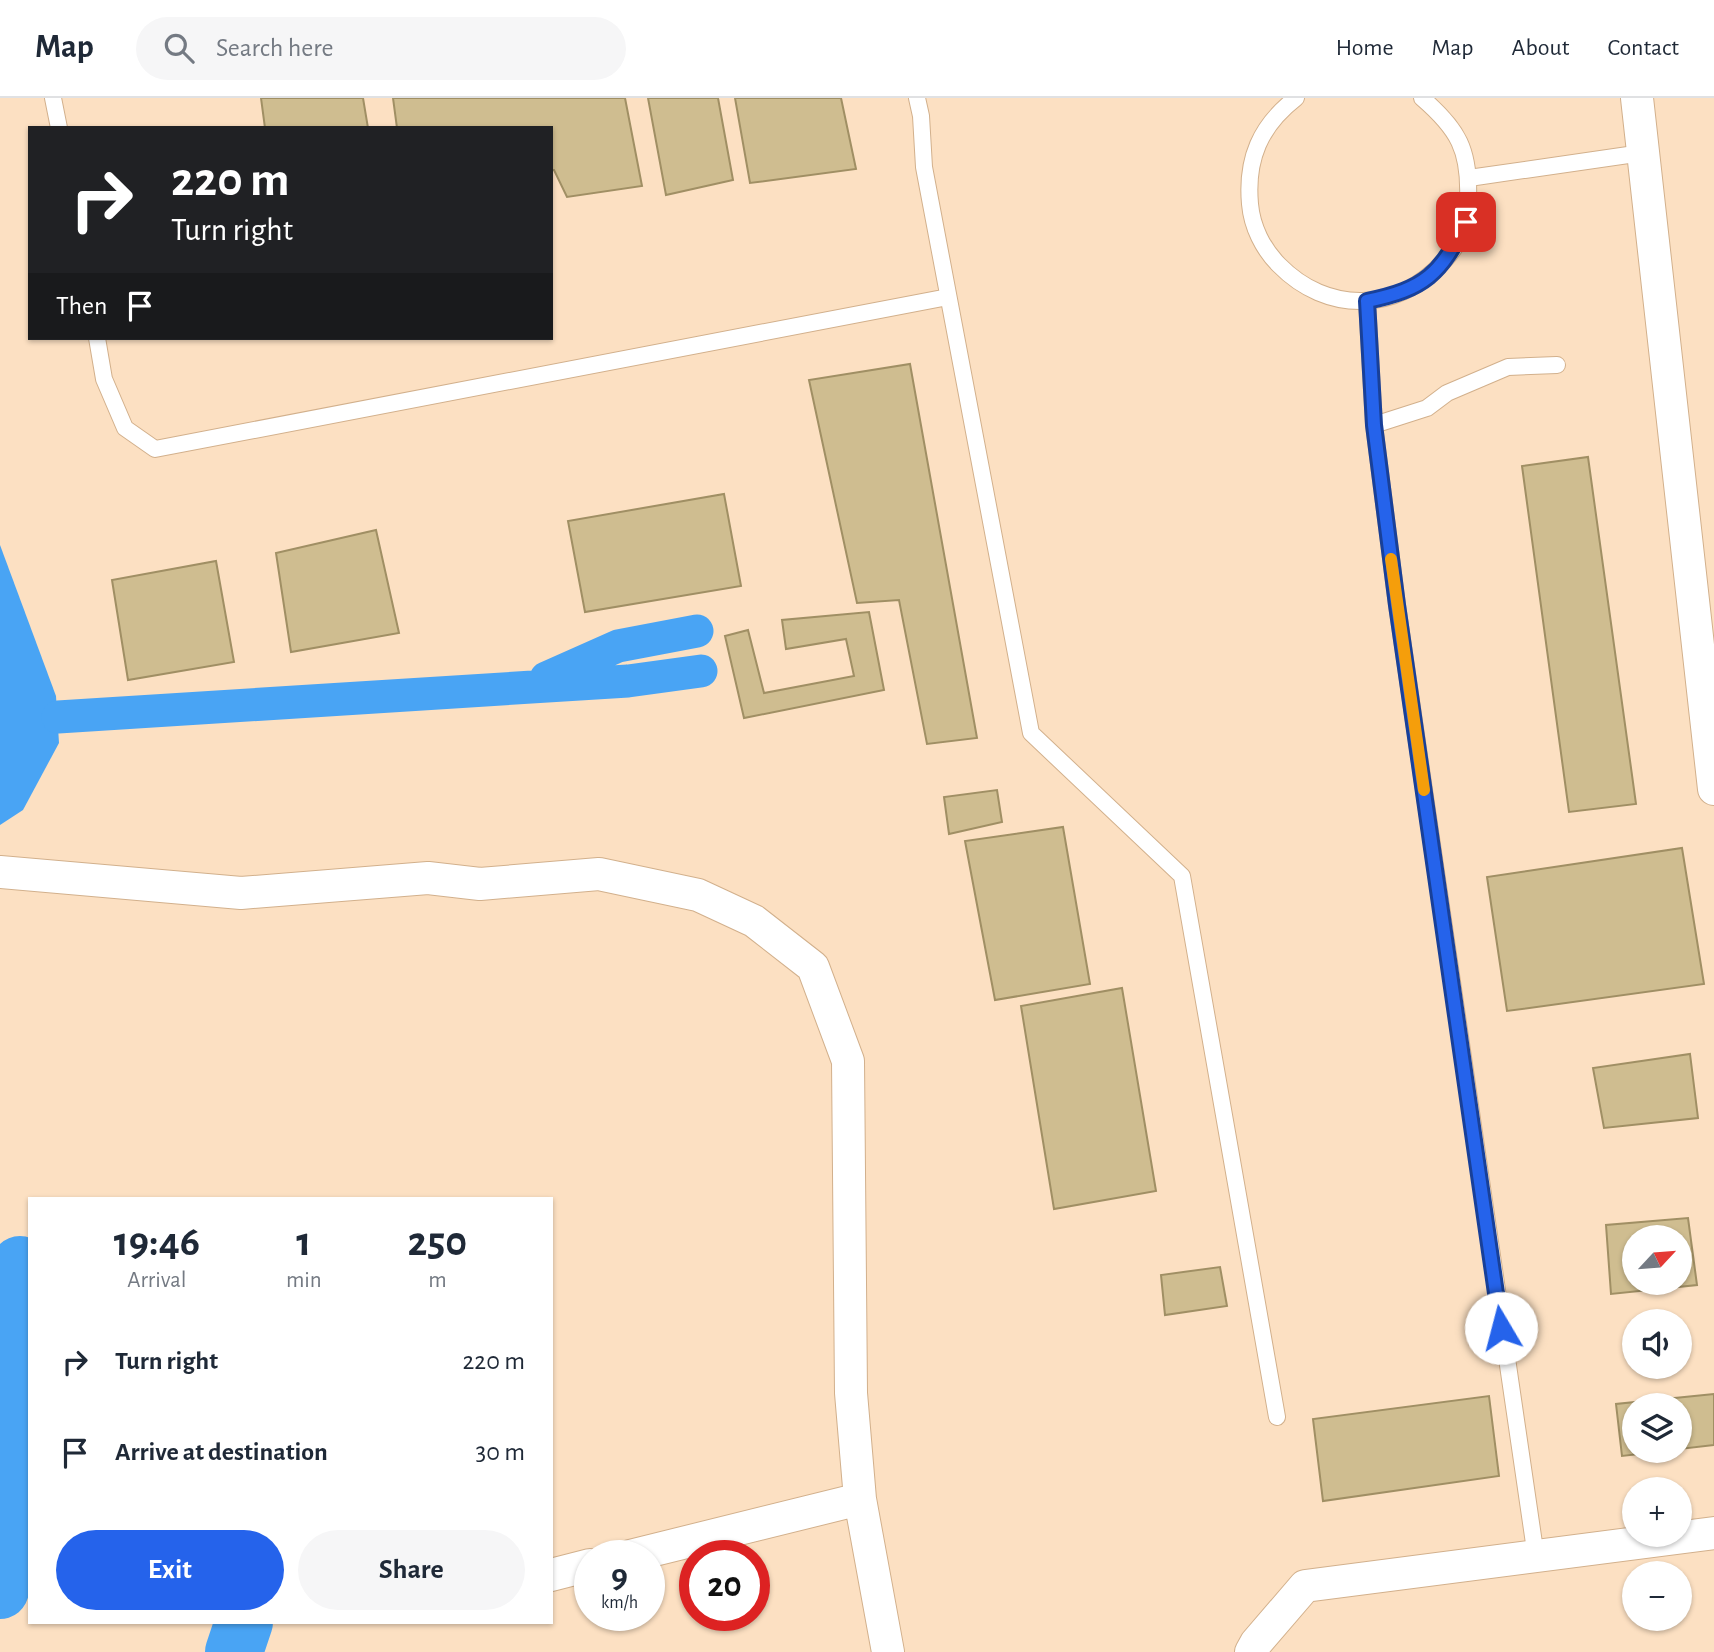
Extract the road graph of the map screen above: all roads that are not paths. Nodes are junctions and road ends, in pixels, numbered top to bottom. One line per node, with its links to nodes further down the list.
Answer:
1 (53, 98): 6 (lane)
2 (916, 98): 9 (lane)
3 (1297, 98): 10 (lane)
4 (1422, 98): 8 (lane)
5 (1637, 98): 7 (street)
6 (59, 126)
7 (1642, 153): 8 (lane); 14 (street)
8 (1469, 178): 10 (lane)
9 (948, 297): 11 (lane); 16 (lane)
10 (1367, 301): 13 (lane)
11 (97, 340)
12 (1557, 365): 13 (lane)
13 (1374, 425): 20 (lane)
14 (1714, 789)
15 (0, 872): 17 (street)
16 (1278, 1417)
17 (860, 1499): 19 (street); 23 (street)
18 (1714, 1533): 20 (street)
19 (665, 1547)
20 (1536, 1557): 24 (street)
21 (574, 1570): 22 (street)
22 (553, 1575)
23 (888, 1652)
24 (1251, 1652)

